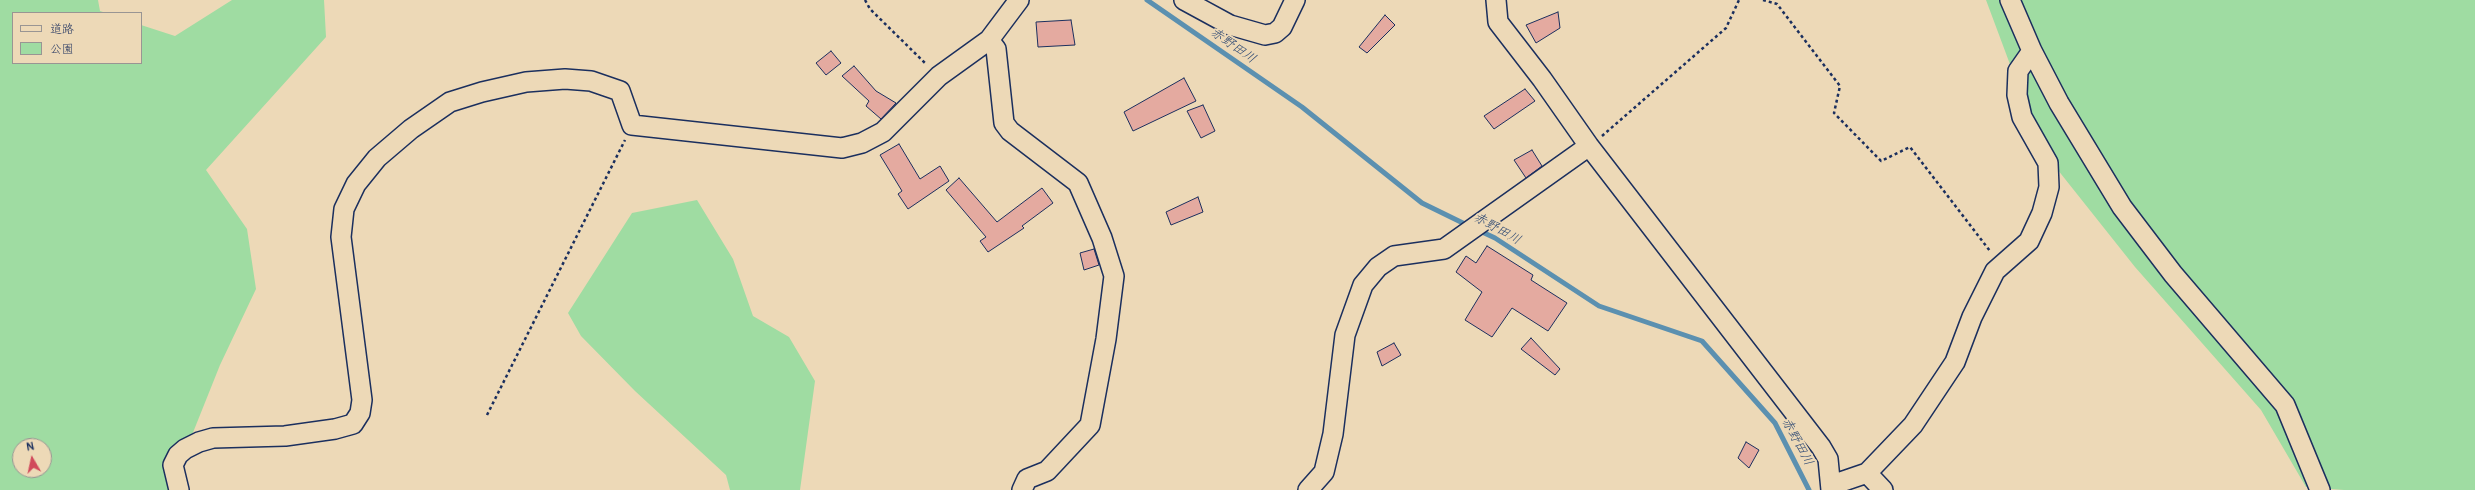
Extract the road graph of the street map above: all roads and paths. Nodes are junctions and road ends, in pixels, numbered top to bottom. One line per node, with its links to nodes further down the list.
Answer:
1 (865, 0): 11 (path)
2 (1019, 0): 9 (street)
3 (1184, 0): 4 (street)
4 (1295, 0)
5 (1496, 0): 13 (street)
6 (1739, 0): 13 (path)
7 (1763, 0): 14 (path)
8 (2010, 0): 10 (street)
9 (989, 40): 11 (street); 19 (street)
10 (2032, 51): 14 (street); 22 (street)
11 (939, 76): 12 (street)
12 (632, 125): 15 (path); 18 (street)
13 (1589, 146): 17 (street); 20 (street)
14 (2001, 265): 16 (street)
15 (487, 416)
16 (1867, 473): 17 (street); 21 (street)
17 (1832, 488)
18 (179, 490)
19 (1022, 490)
20 (1308, 490)
21 (1883, 490)
22 (2320, 490)

